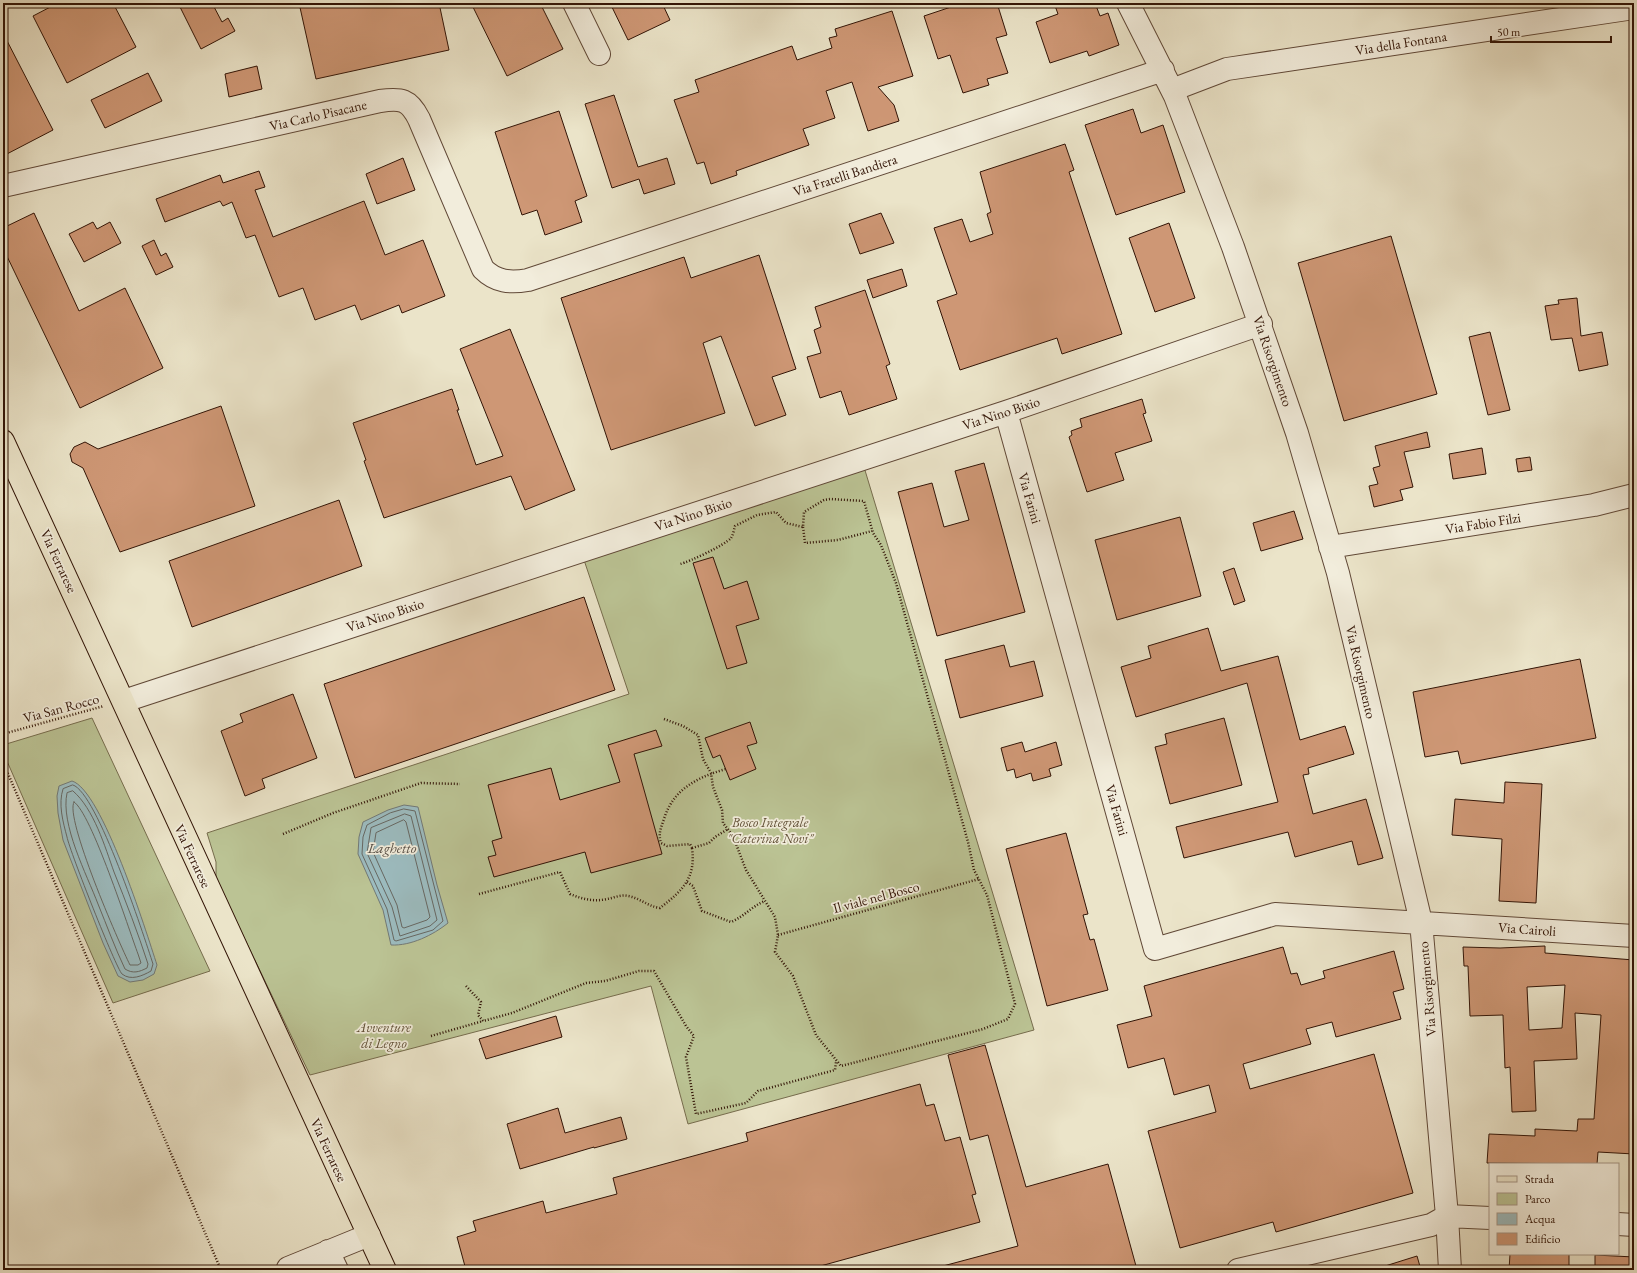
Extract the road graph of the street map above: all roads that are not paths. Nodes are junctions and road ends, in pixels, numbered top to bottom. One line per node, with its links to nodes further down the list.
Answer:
1 (574, 3): 4 (street)
2 (1128, 3): 5 (street, Via Risorgimento)
3 (1634, 8): 6 (street, Via della Fontana)
4 (599, 54)
5 (1163, 70): 6 (street, Via Risorgimento); 8 (street, Via Fratelli Bandiera)
6 (1173, 93): 9 (street, Via Risorgimento)
7 (3, 186): 8 (street, Via Carlo Pisacane)
8 (528, 280)
9 (1261, 324): 10 (street, Via Nino Bixio); 13 (street, Via Risorgimento)
10 (1006, 412): 14 (street, Via Nino Bixio); 15 (street, Via Farini)
11 (3, 441): 14 (main road, Via Ferrarese)
12 (1634, 495): 13 (street, Via Fabio Filzi)
13 (1330, 547): 15 (street, Via Risorgimento)
14 (124, 701): 21 (main road, Via Ferrarese)
15 (1421, 922): 16 (street, Via Cairoli); 17 (street, Via Risorgimento)
16 (1634, 936)
17 (1448, 1216): 18 (street); 26 (street); 27 (street, Via Risorgimento)
18 (1489, 1218)
19 (1619, 1224): 20 (street)
20 (1634, 1225)
21 (369, 1235): 22 (street); 25 (main road, Via Ferrarese)
22 (328, 1250): 23 (street); 24 (street)
23 (288, 1268)
24 (337, 1270)
25 (385, 1270)
26 (1238, 1270)
27 (1450, 1270)

